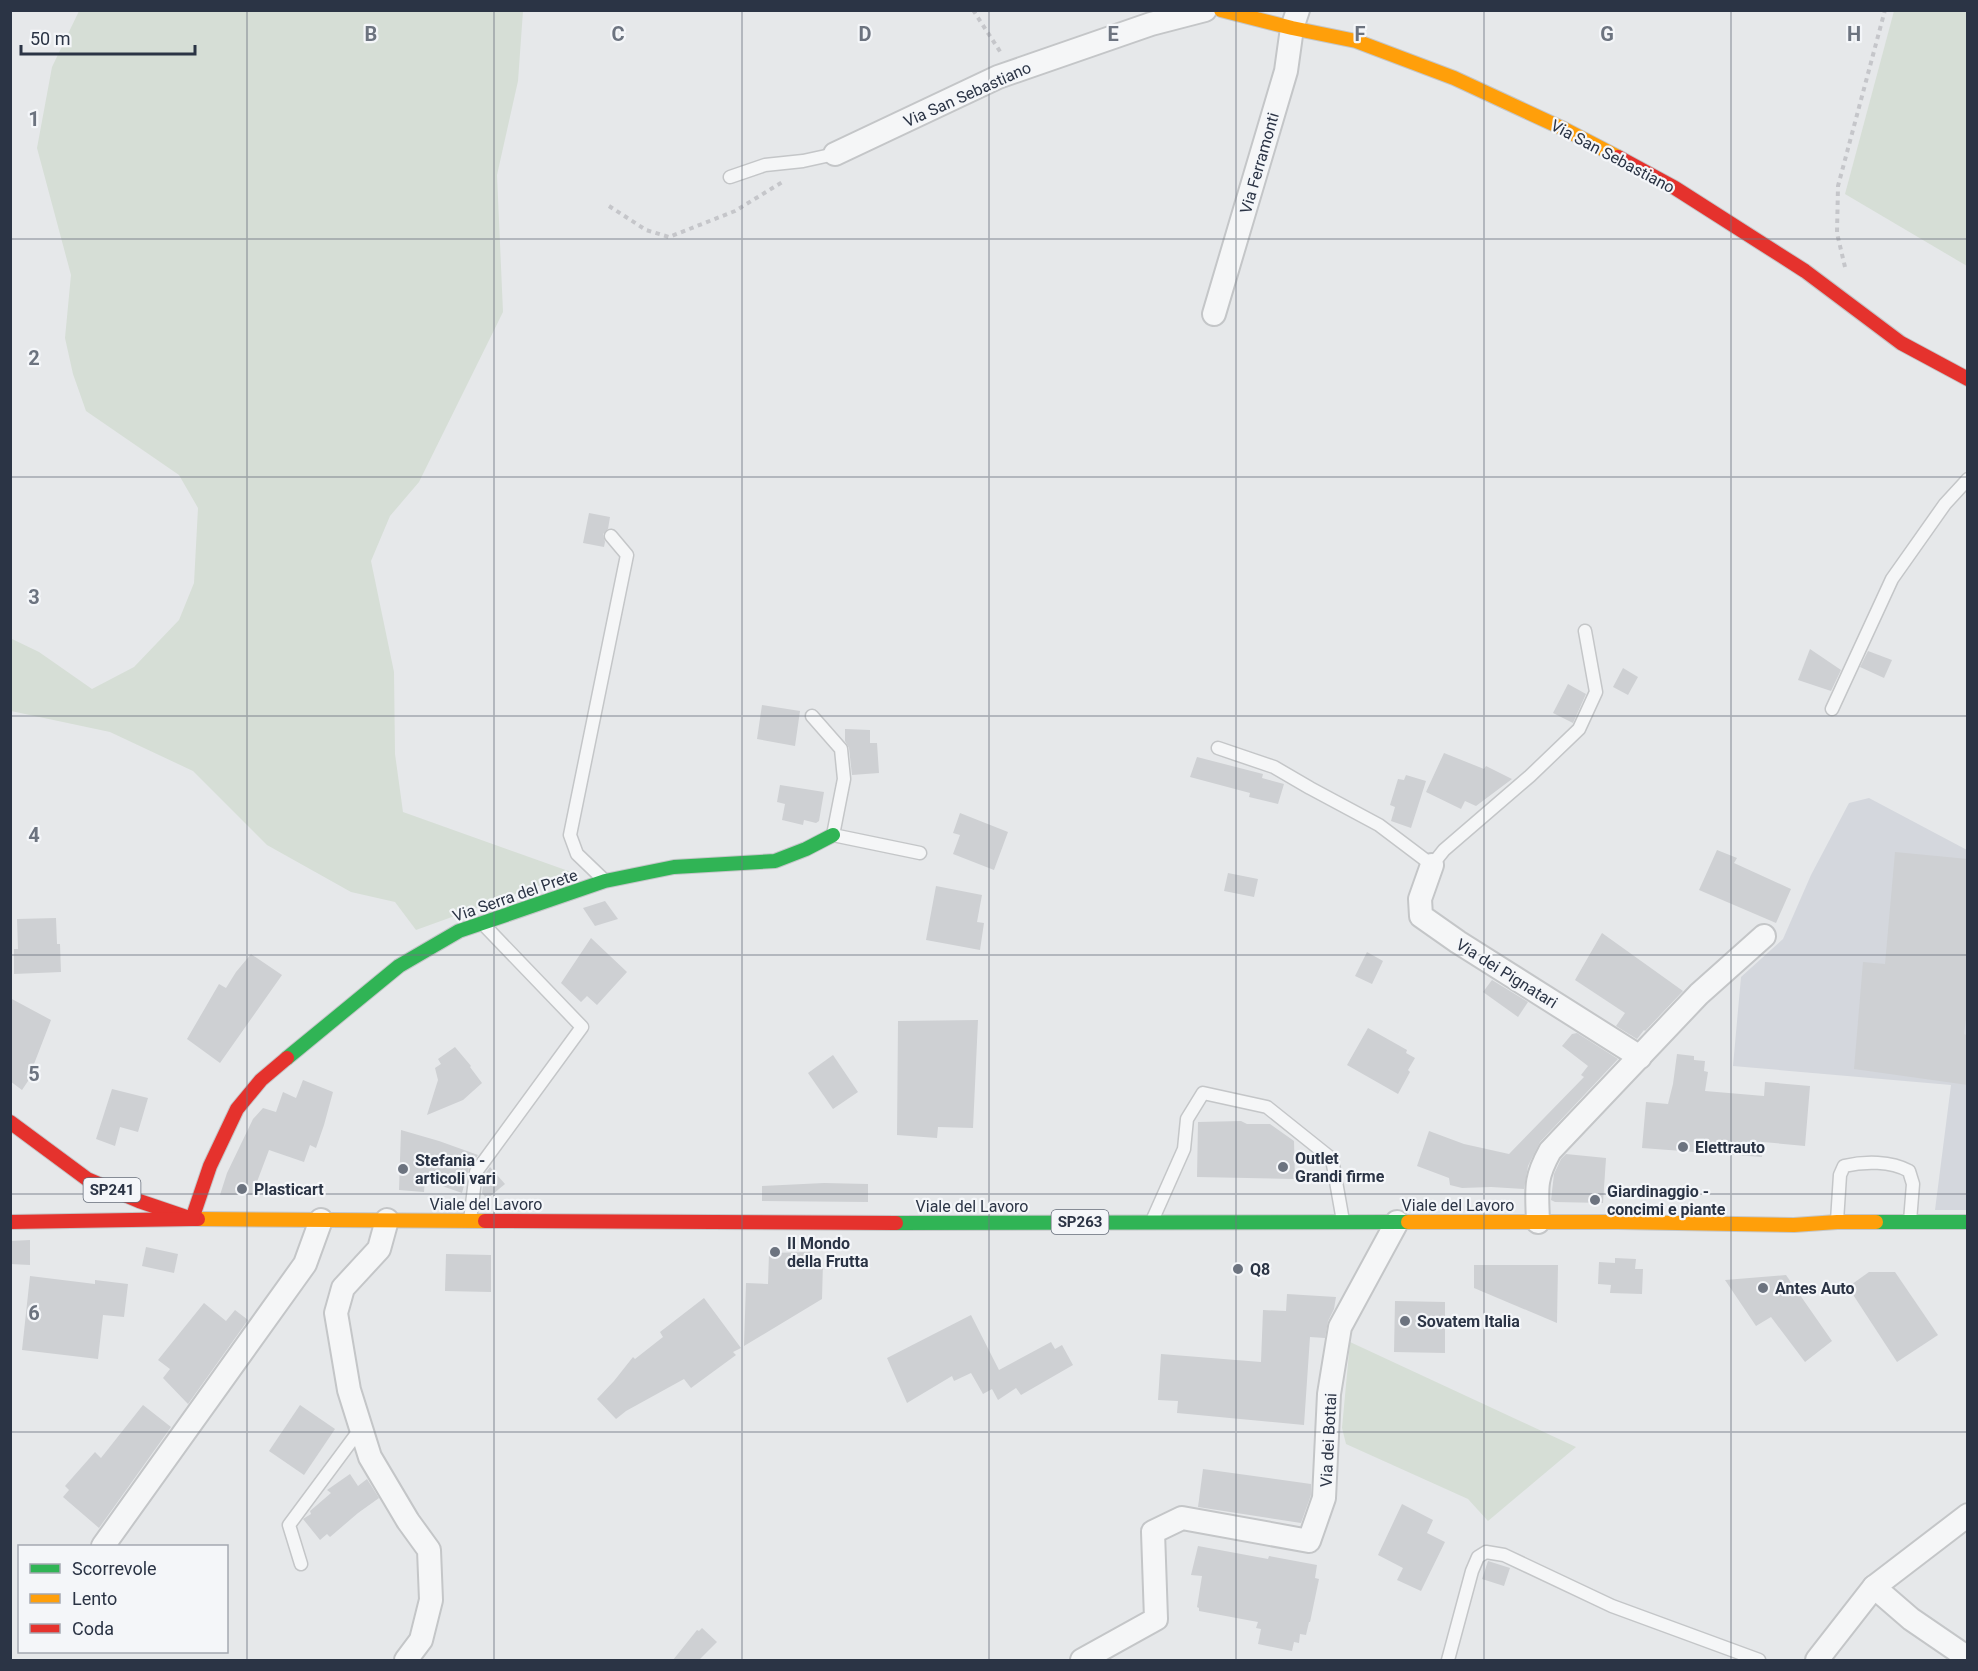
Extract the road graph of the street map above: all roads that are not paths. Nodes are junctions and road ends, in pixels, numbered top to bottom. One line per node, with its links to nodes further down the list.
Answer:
1 (1205, 10): 4 (street, Via San Sebastiano)
2 (1221, 10): 3 (main road, Via San Sebastiano)
3 (1295, 20): 6 (street, Via Ferramonti); 7 (main road, Via San Sebastiano)
4 (835, 154): 5 (lane)
5 (730, 177)
6 (1214, 314)
7 (1968, 379)
8 (1968, 479): 11 (lane)
9 (611, 536): 17 (lane)
10 (1586, 631): 16 (lane)
11 (1832, 709)
12 (812, 716): 14 (lane)
13 (1218, 748): 16 (lane)
14 (833, 835): 15 (lane); 17 (main road, Via Serra del Prete)
15 (920, 853)
16 (1432, 865): 20 (street, Via dei Pignatari)
17 (605, 881): 18 (main road, Via Serra del Prete)
18 (482, 923): 22 (main road, Via Serra del Prete); 25 (lane)
19 (1764, 936): 20 (street)
20 (1640, 1057): 31 (street)
21 (10, 1122): 22 (main road, SP241)
22 (192, 1219): 23 (main road, Viale del Lavoro / SP263); 27 (main road, SP263)
23 (321, 1220): 24 (main road, Viale del Lavoro / SP263); 36 (street)
24 (387, 1220): 25 (main road, Viale del Lavoro / SP263); 34 (street)
25 (470, 1221): 28 (main road, Viale del Lavoro / SP263)
26 (1910, 1221): 32 (main road, Viale del Lavoro / SP263); 32 (lane); 33 (main road, Viale del Lavoro / SP263)
27 (10, 1222)
28 (1152, 1222): 29 (main road, Viale del Lavoro / SP263); 29 (lane)
29 (1344, 1222): 30 (main road, Viale del Lavoro / SP263)
30 (1397, 1222): 31 (main road, Viale del Lavoro / SP263); 41 (street, Via dei Bottai)
31 (1538, 1222): 32 (main road, Viale del Lavoro / SP263)
32 (1837, 1222)
33 (1968, 1222)
34 (361, 1428): 37 (lane); 40 (street)
35 (1968, 1515): 38 (street)
36 (104, 1545)
37 (301, 1564)
38 (1874, 1587): 39 (street); 44 (street)
39 (1968, 1658)
40 (406, 1660)
41 (1082, 1660)
42 (1448, 1660): 43 (lane)
43 (1759, 1660)
44 (1817, 1660)

